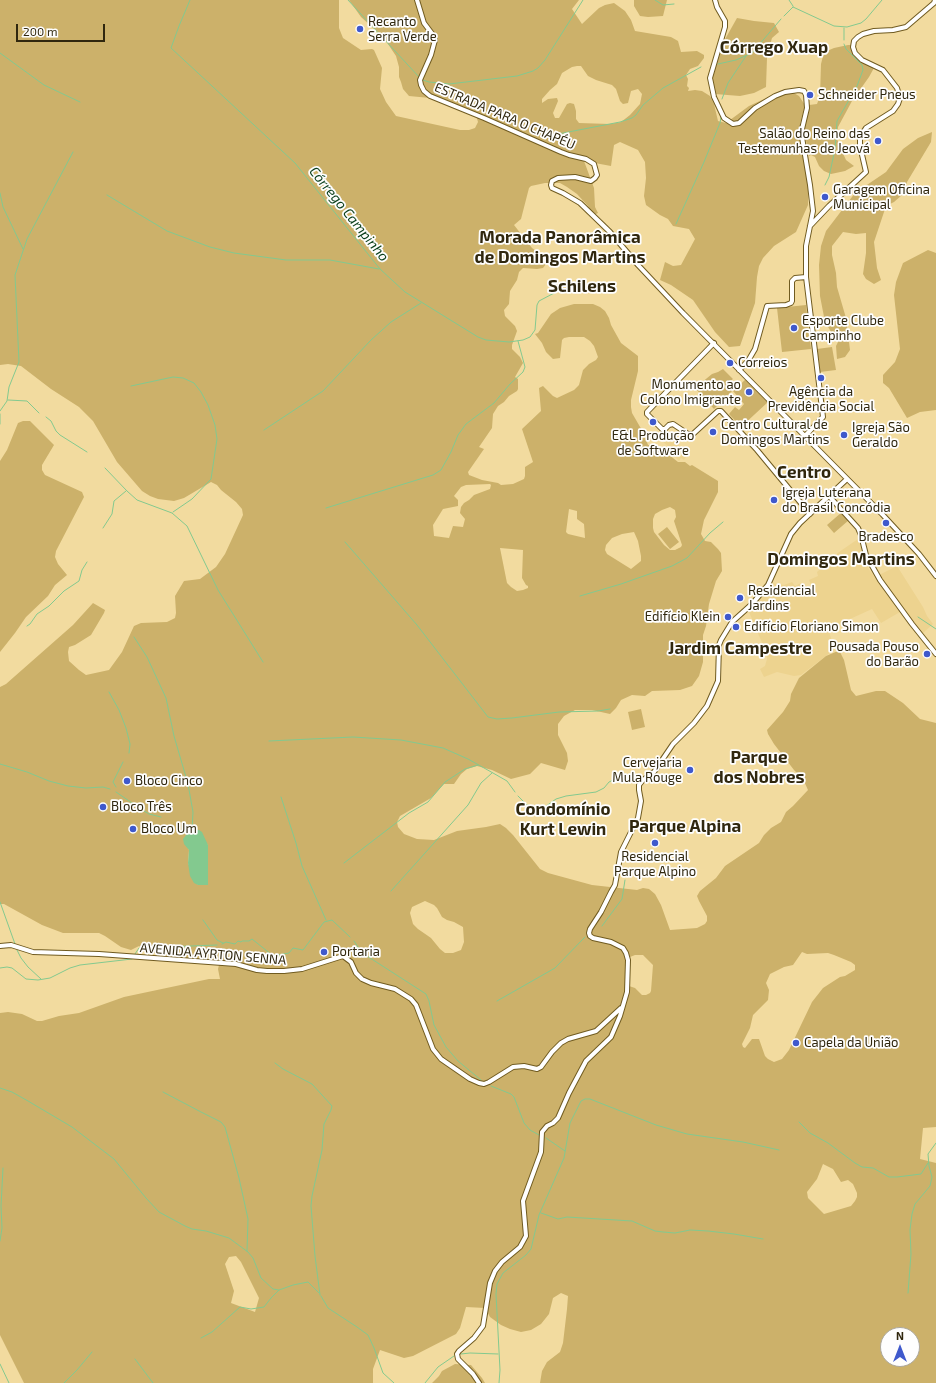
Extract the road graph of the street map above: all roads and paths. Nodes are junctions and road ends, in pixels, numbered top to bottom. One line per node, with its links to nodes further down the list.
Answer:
1 (416, 0): 6 (street, ESTRADA PARA O CHAPÉU)
2 (715, 0): 4 (street)
3 (934, 1): 4 (street)
4 (810, 226): 5 (street)
5 (806, 277): 7 (street); 8 (street)
6 (714, 344): 7 (street); 11 (street)
7 (739, 370): 8 (street)
8 (804, 437): 9 (street)
9 (847, 479): 10 (street); 12 (street)
10 (829, 496): 11 (street); 13 (street)
11 (810, 514): 15 (street)
12 (936, 576)
13 (936, 654)
14 (0, 946): 15 (street, AVENIDA AYRTON SENNA)
15 (622, 1006): 16 (street)
16 (479, 1383)

